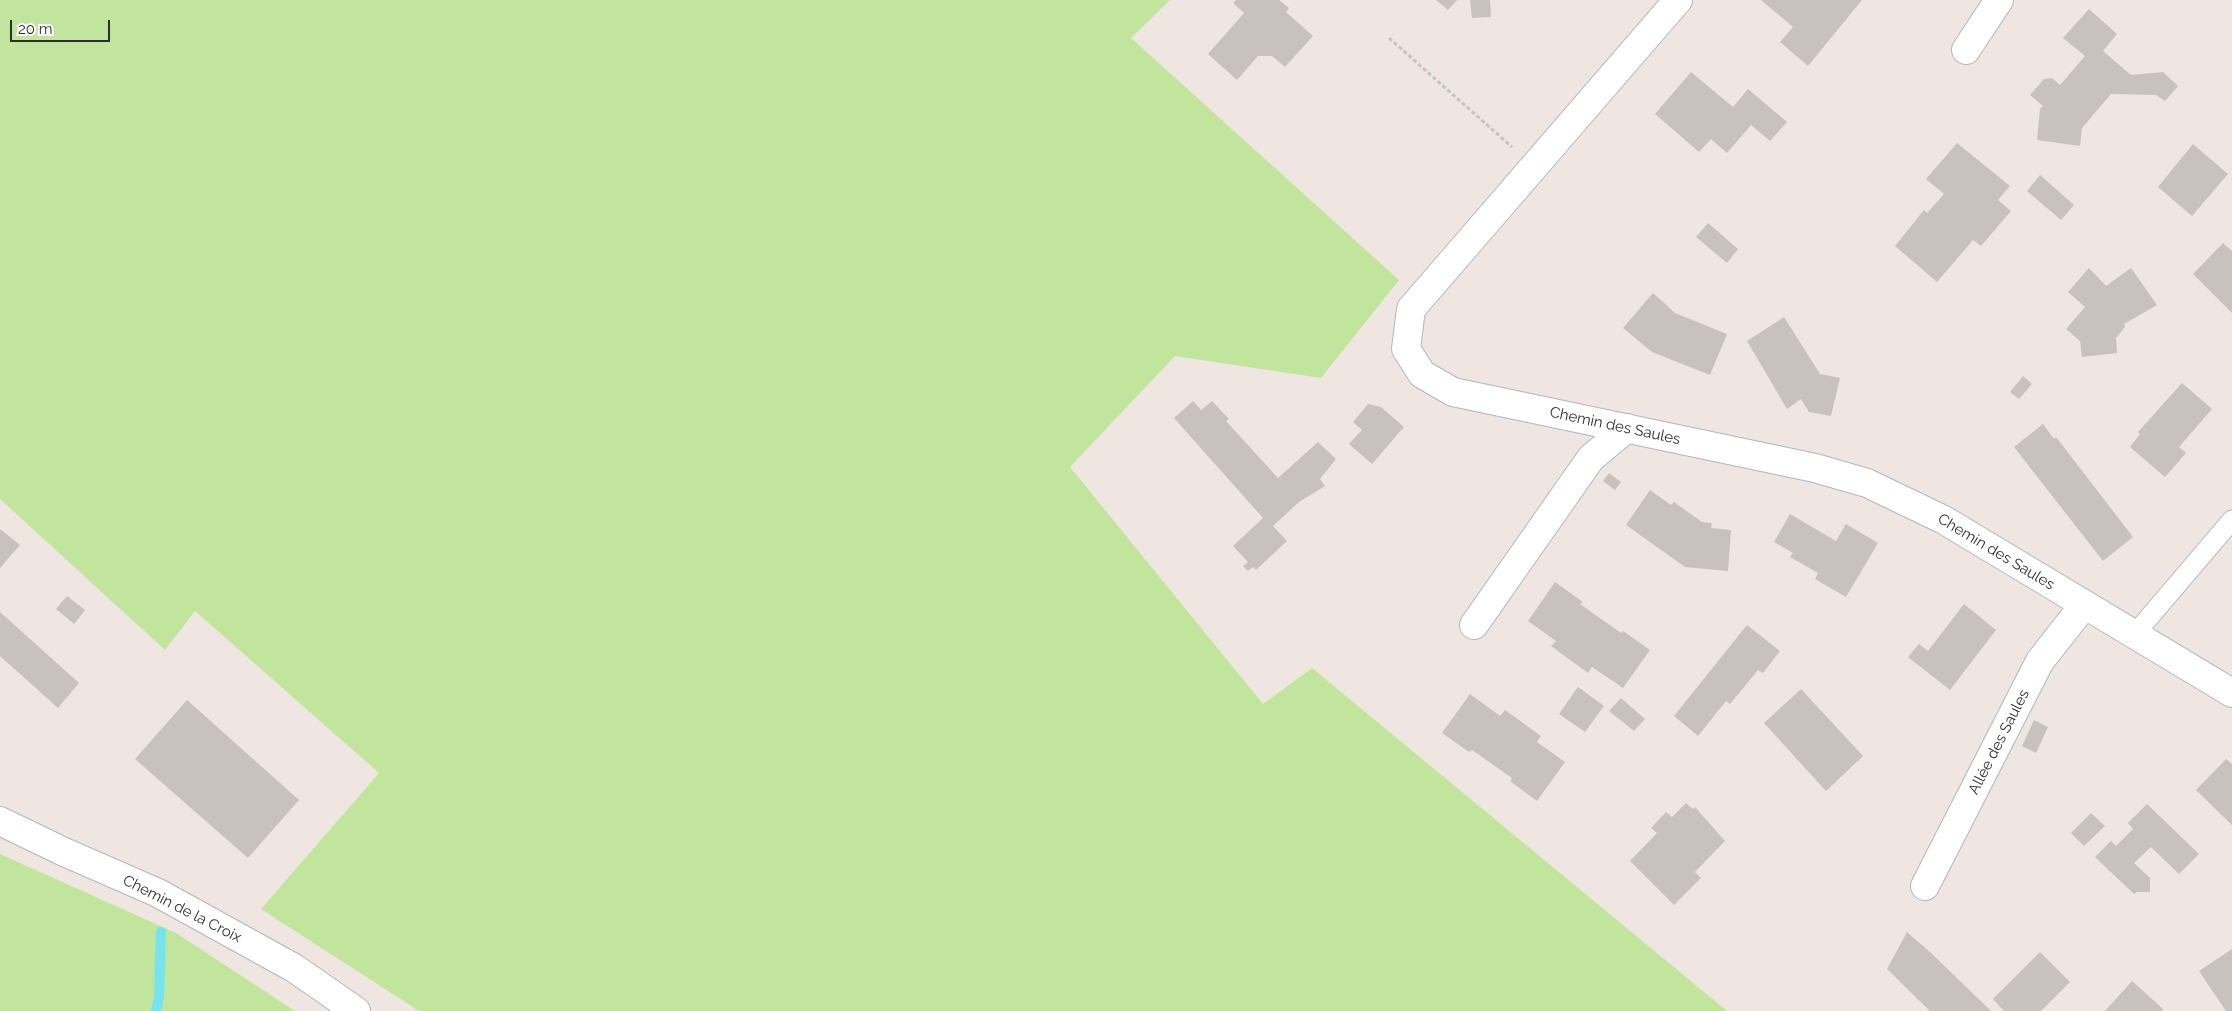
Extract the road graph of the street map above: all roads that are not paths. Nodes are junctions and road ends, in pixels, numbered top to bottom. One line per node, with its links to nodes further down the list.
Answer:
1 (1678, 0): 4 (street, Chemin des Saules)
2 (1999, 0): 3 (street)
3 (1966, 50)
4 (1627, 428): 6 (street, Chemin des Saules); 7 (street)
5 (2232, 520): 8 (lane)
6 (2084, 605): 8 (street, Chemin des Saules); 11 (street, Allée des Saules)
7 (1474, 625)
8 (2134, 635): 9 (street, Chemin des Saules)
9 (2232, 693)
10 (0, 821): 12 (street, Chemin de la Croix)
11 (1925, 886)
12 (356, 1011)

